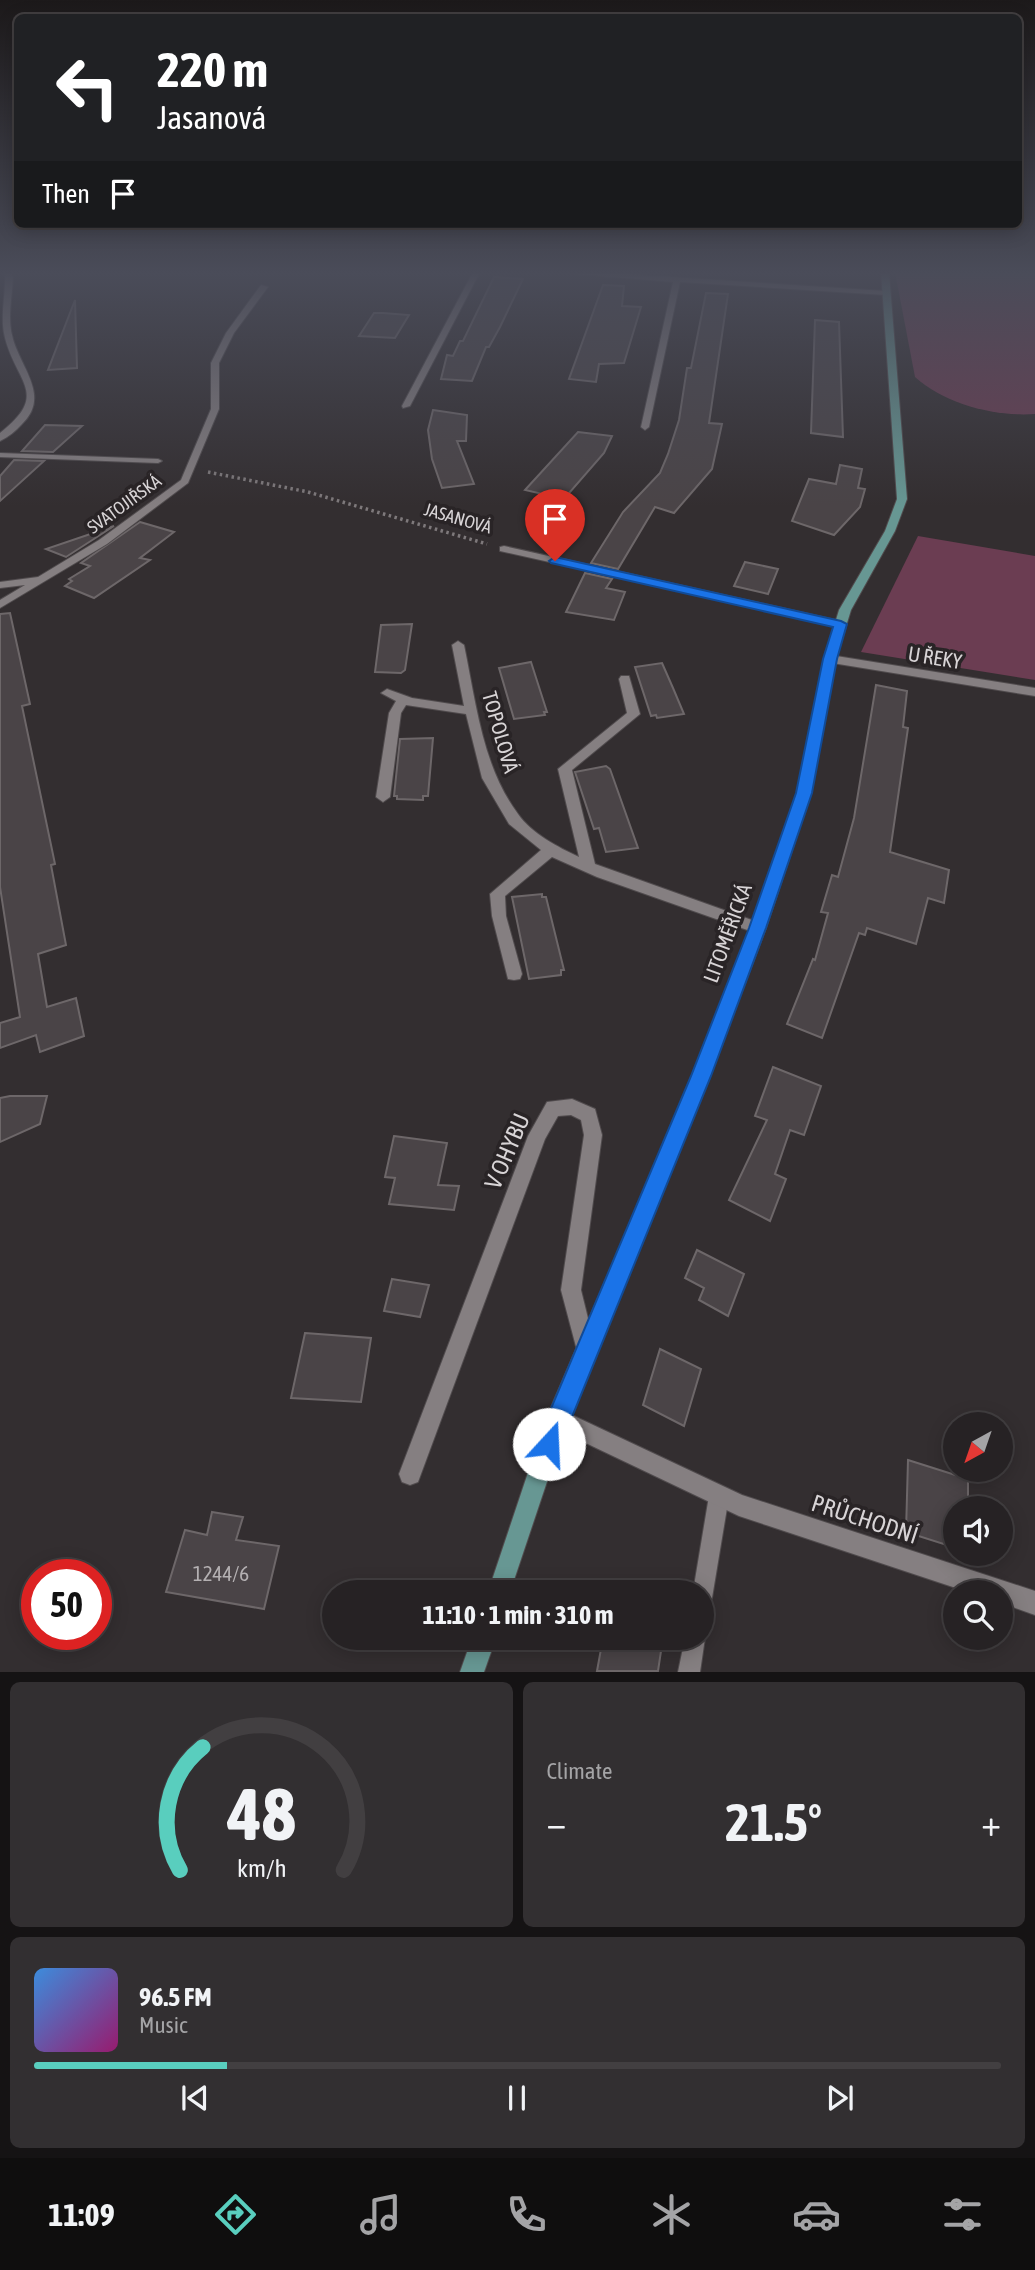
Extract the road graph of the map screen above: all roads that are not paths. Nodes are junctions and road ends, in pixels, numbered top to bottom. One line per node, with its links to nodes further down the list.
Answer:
1 (13, 350): 8 (street)
2 (221, 350): 12 (street, SVATOJIŘSKÁ)
3 (436, 350): 6 (street)
4 (662, 350): 7 (street)
5 (890, 350): 15 (main road, LITOMĚŘICKÁ)
6 (406, 406)
7 (645, 427)
8 (0, 439)
9 (0, 455): 10 (lane)
10 (158, 460)
11 (503, 549): 15 (street, JASANOVÁ)
12 (44, 579): 13 (street, SVATOJIŘSKÁ); 14 (street, SVATOJIŘSKÁ)
13 (0, 585)
14 (0, 605)
15 (841, 624): 17 (main road, LITOMĚŘICKÁ)
16 (458, 645): 22 (street, TOPOLOVÁ)
17 (830, 659): 19 (street, U ŘEKY); 26 (main road, LITOMĚŘICKÁ)
18 (625, 679): 25 (street)
19 (1035, 692)
20 (387, 694): 21 (street)
21 (403, 699): 22 (street); 23 (street)
22 (471, 711): 24 (street, TOPOLOVÁ)
23 (383, 797)
24 (550, 850): 25 (street, TOPOLOVÁ); 27 (street)
25 (589, 867): 26 (street, TOPOLOVÁ)
26 (758, 928): 28 (main road, LITOMĚŘICKÁ)
27 (514, 974)
28 (586, 1351): 29 (main road, LITOMĚŘICKÁ); 30 (street, V OHYBU)
29 (557, 1419): 31 (street, PRŮCHODNÍ); 32 (main road, LITOMĚŘICKÁ)
30 (410, 1474)
31 (719, 1496): 33 (lane); 34 (street, PRŮCHODNÍ)
32 (503, 1580)
33 (705, 1580)
34 (1035, 1603)
35 (480, 1650): 37 (main road)
36 (693, 1650): 38 (lane)
37 (472, 1671)
38 (689, 1671)

